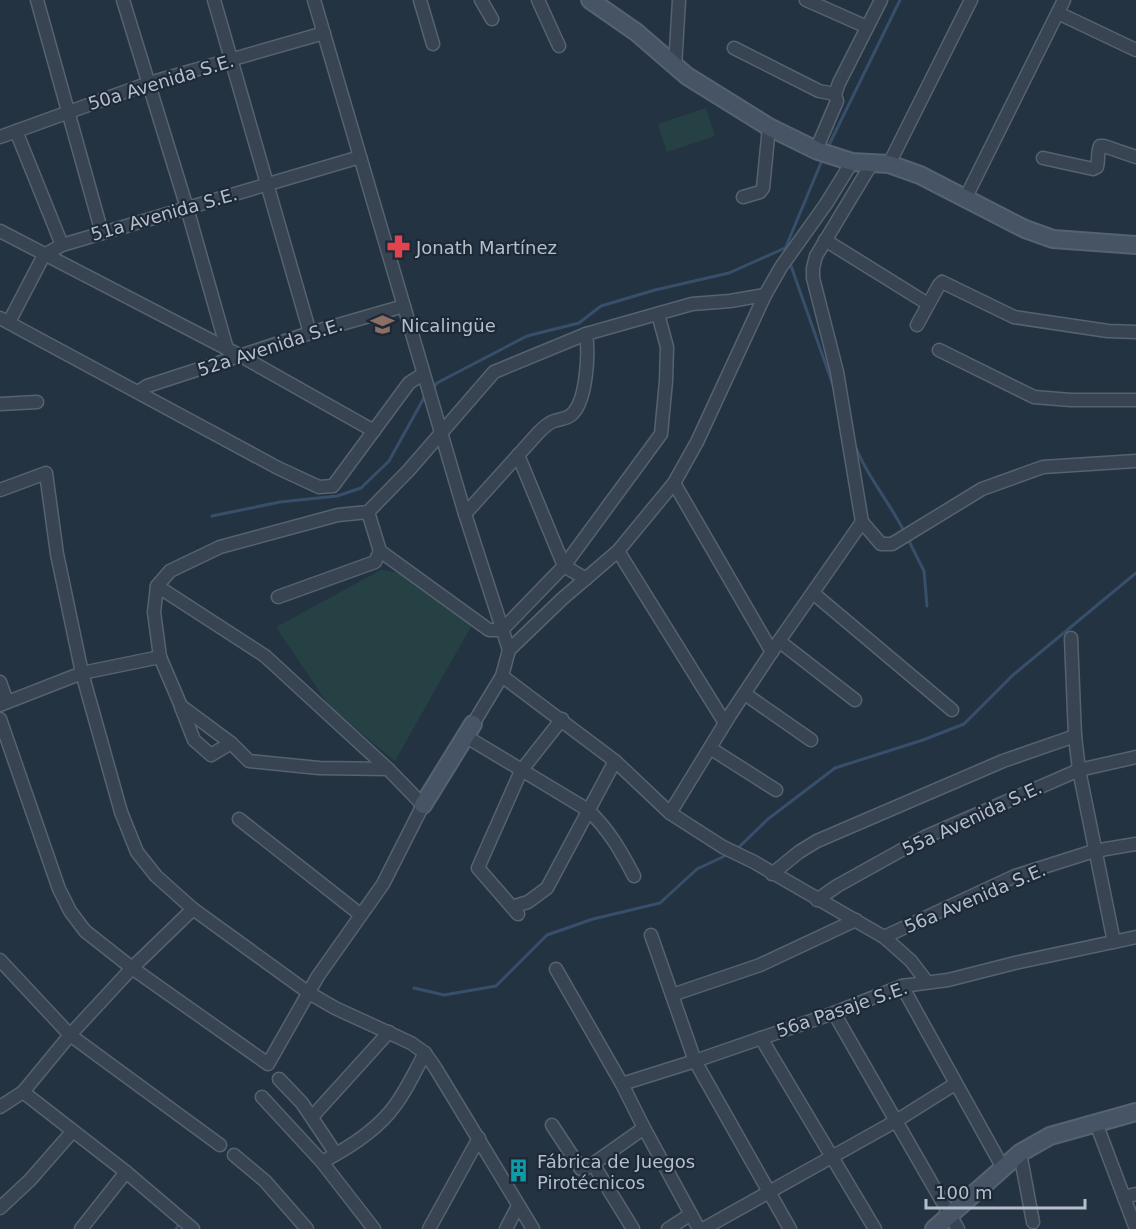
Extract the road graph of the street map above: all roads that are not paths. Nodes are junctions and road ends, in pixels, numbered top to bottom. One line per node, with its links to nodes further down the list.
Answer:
1 (37, 0): 27 (street)
2 (123, 0): 25 (street)
3 (214, 0): 23 (street)
4 (314, 0): 18 (street)
5 (420, 0): 19 (street)
6 (481, 0): 16 (street)
7 (538, 0): 20 (street)
8 (590, 0): 14 (street)
9 (679, 0): 24 (street)
10 (806, 0): 17 (street)
11 (881, 0): 17 (street)
12 (971, 0): 37 (street)
13 (1064, 0): 15 (street)
14 (607, 6): 24 (street)
15 (1058, 13): 22 (street); 40 (street)
16 (492, 20)
17 (867, 27): 26 (street)
18 (324, 33): 23 (street, 50a Avenida S.E.); 33 (street)
19 (433, 44)
20 (559, 45)
21 (734, 48): 26 (street)
22 (1136, 50)
23 (231, 60): 25 (street, 50a Avenida S.E.); 38 (street)
24 (675, 67): 28 (street)
25 (149, 83): 27 (street, 50a Avenida S.E.); 41 (street)
26 (836, 94): 31 (street)
27 (68, 112): 29 (street, 50a Avenida S.E.); 43 (street)
28 (769, 127): 31 (street); 39 (street)
29 (16, 131): 30 (street, 50a Avenida S.E.); 45 (street)
30 (0, 137)
31 (821, 152): 35 (street)
32 (1136, 157): 34 (street)
33 (360, 158): 38 (street, 51a Avenida S.E.); 50 (street)
34 (1042, 158)
35 (852, 162): 36 (street); 48 (street)
36 (872, 163): 37 (street); 44 (street)
37 (889, 164): 40 (street)
38 (268, 184): 41 (street, 51a Avenida S.E.); 55 (street)
39 (743, 197)
40 (965, 200): 46 (street)
41 (187, 208): 43 (street, 51a Avenida S.E.); 57 (street)
42 (0, 231): 47 (street)
43 (102, 232): 45 (street, 51a Avenida S.E.)
44 (825, 240): 49 (street); 73 (street)
45 (62, 245): 47 (street, 51a Avenida S.E.)
46 (1136, 245)
47 (44, 255): 52 (street); 57 (street)
48 (765, 295): 51 (street); 69 (street)
49 (928, 304): 53 (street); 54 (street)
50 (404, 306): 55 (street, 52a Avenida S.E.); 60 (street)
51 (658, 314): 56 (street); 76 (street)
52 (4, 320): 61 (street)
53 (917, 325)
54 (1136, 332)
55 (310, 333): 59 (street, 52a Avenida S.E.)
56 (586, 334): 66 (street); 67 (street)
57 (227, 349): 59 (street)
58 (939, 350): 62 (street)
59 (241, 356): 61 (street, 52a Avenida S.E.); 65 (street)
60 (423, 374): 65 (street); 66 (street)
61 (138, 392): 65 (street)
62 (1136, 400)
63 (37, 402): 64 (street)
64 (0, 404)
65 (374, 431)
66 (440, 432): 71 (street); 72 (street)
67 (518, 456): 72 (street); 76 (street)
68 (1136, 461): 73 (street)
69 (674, 483): 75 (street); 83 (street)
70 (0, 490): 86 (street)
71 (368, 512): 74 (street); 78 (street)
72 (465, 514): 81 (street)
73 (862, 522): 79 (street)
74 (380, 551): 80 (street); 81 (street)
75 (618, 551): 77 (street); 96 (street)
76 (564, 566): 77 (street); 81 (street)
77 (586, 579): 84 (street)
78 (157, 586): 85 (street); 104 (street)
79 (813, 593): 83 (street); 93 (street)
80 (278, 597)
81 (502, 630): 84 (street)
82 (1071, 638): 98 (street)
83 (775, 646): 89 (street); 90 (street)
84 (509, 650): 87 (street)
85 (160, 657): 86 (street); 92 (street)
86 (82, 673): 91 (street); 117 (street)
87 (502, 676): 95 (street); 97 (street)
88 (0, 682): 91 (street)
89 (745, 694): 96 (street); 99 (street)
90 (855, 700)
91 (3, 704)
92 (181, 706): 100 (street); 100 (street)
93 (952, 710)
94 (0, 719): 125 (street)
95 (562, 719): 103 (street); 106 (street)
96 (725, 723): 101 (street)
97 (469, 730): 106 (street); 108 (street)
98 (1075, 736): 105 (street); 114 (street)
99 (811, 740)
100 (231, 743): 104 (street)
101 (710, 748): 107 (street); 110 (street)
102 (1136, 757): 105 (street, 55a Avenida S.E.)
103 (615, 760): 109 (street); 110 (street)
104 (388, 769): 108 (street)
105 (1079, 770): 113 (street); 116 (street, 55a Avenida S.E.)
106 (521, 771): 109 (street); 109 (street)
107 (776, 790)
108 (423, 805): 118 (street)
109 (588, 810): 115 (street)
110 (670, 813): 114 (street)
111 (239, 819): 118 (street)
112 (1136, 843): 113 (street, 56a Avenida S.E.)
113 (1094, 851): 121 (street, 56a Avenida S.E.); 123 (street)
114 (772, 874): 116 (street)
115 (634, 876)
116 (817, 900): 119 (street)
117 (193, 909): 125 (street); 129 (street)
118 (361, 915): 129 (street)
119 (856, 920): 121 (street); 130 (street)
120 (651, 935): 130 (street)
121 (884, 937): 127 (street)
122 (1136, 937): 123 (street, 56a Pasaje S.E.)
123 (1114, 942): 127 (street, 56a Pasaje S.E.)
124 (0, 960): 133 (street)
125 (132, 968): 129 (street); 133 (street)
126 (555, 969): 138 (street)
127 (927, 982): 128 (street, 56a Pasaje S.E.)
128 (902, 986): 131 (street, 56a Pasaje S.E.); 139 (street)
129 (309, 993): 132 (street)
130 (672, 995): 136 (street)
131 (834, 1013): 134 (street, 56a Pasaje S.E.); 145 (street)
132 (388, 1032): 135 (street); 144 (street)
133 (70, 1035): 140 (street); 151 (street)
134 (761, 1038): 136 (street, 56a Pasaje S.E.); 155 (street)
135 (425, 1053): 150 (street); 153 (street)
136 (695, 1061): 138 (street, 56a Pasaje S.E.); 160 (street)
137 (279, 1079): 144 (street)
138 (622, 1084): 148 (street)
139 (955, 1084): 145 (street); 158 (street)
140 (23, 1092): 142 (street); 149 (street)
141 (262, 1097): 156 (street)
142 (0, 1107)
143 (1136, 1112): 146 (street)
144 (312, 1117): 153 (street)
145 (896, 1121): 155 (street); 165 (street)
146 (1096, 1123): 152 (street); 161 (street)
147 (552, 1125): 157 (street)
148 (644, 1128): 157 (street); 164 (street)
149 (72, 1132): 159 (street); 163 (street)
150 (479, 1138): 162 (street); 171 (street)
151 (220, 1145)
152 (1020, 1153): 158 (street); 166 (street)
153 (336, 1154): 156 (street)
154 (234, 1155): 169 (street)
155 (833, 1156): 160 (street); 178 (street)
156 (322, 1162): 170 (street)
157 (592, 1164): 174 (street)
158 (1003, 1168): 165 (street)
159 (126, 1172): 167 (street); 168 (street)
160 (769, 1191): 176 (street); 177 (street)
161 (1130, 1196): 180 (street)
162 (518, 1206): 172 (street); 173 (street)
163 (0, 1208)
164 (691, 1214): 175 (street); 176 (street)
165 (954, 1222): 179 (street)
166 (1033, 1222)
167 (81, 1229)
168 (194, 1229)
169 (307, 1229)
170 (374, 1229)
171 (429, 1229)
172 (506, 1229)
173 (533, 1229)
174 (633, 1229)
175 (668, 1229)
176 (701, 1229)
177 (790, 1229)
178 (875, 1229)
179 (934, 1229)
180 (1136, 1229)

